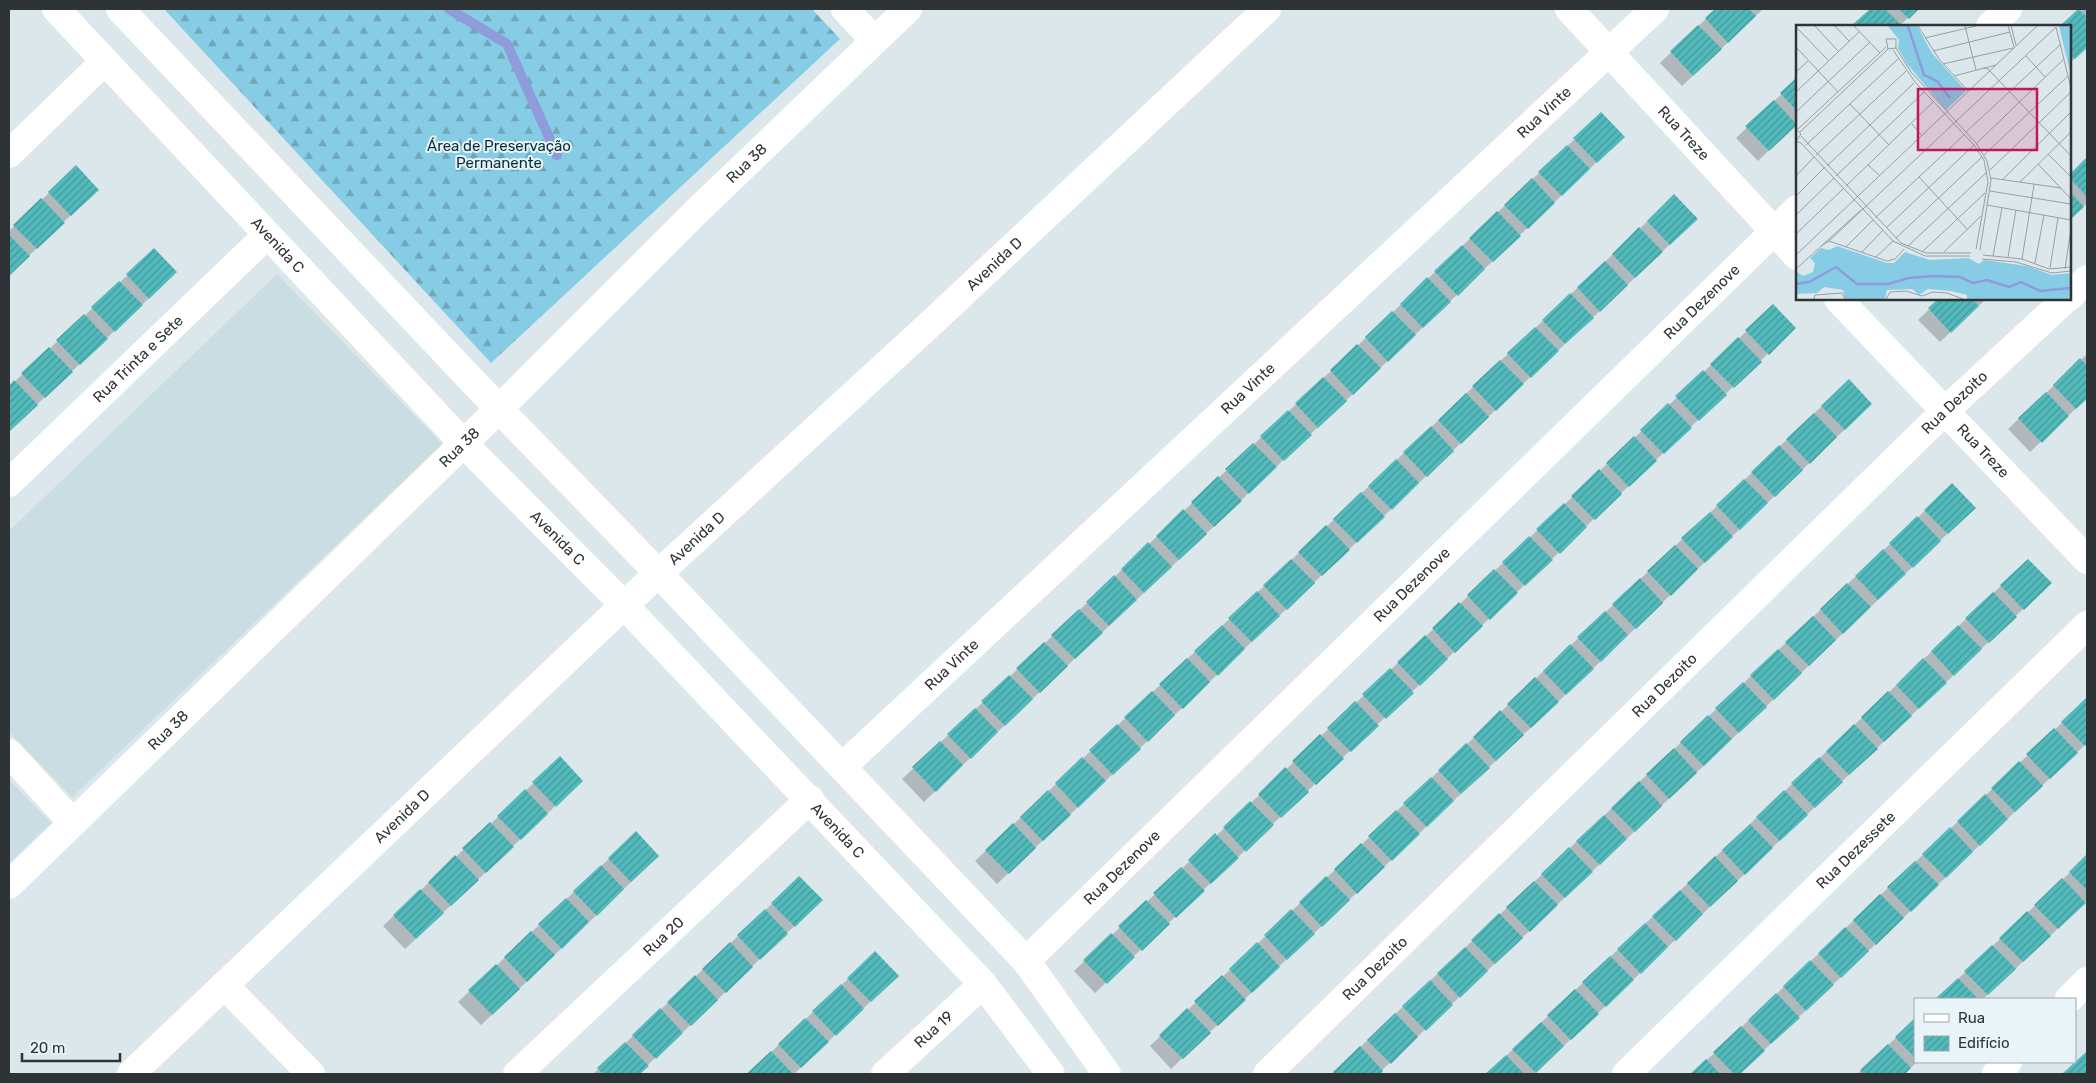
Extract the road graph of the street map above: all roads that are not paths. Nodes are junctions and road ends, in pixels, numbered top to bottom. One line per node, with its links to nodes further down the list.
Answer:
1 (56, 9): 12 (street, Avenida C)
2 (120, 9): 22 (street)
3 (846, 9): 10 (street)
4 (908, 9): 10 (street, Rua 38)
5 (1267, 9): 27 (street, Avenida D)
6 (1569, 9): 11 (street, Rua Treze)
7 (1655, 9): 11 (street, Rua Vinte)
8 (2008, 9): 9 (street)
9 (1991, 25)
10 (874, 40): 22 (street, Rua 38)
11 (1610, 52): 15 (street, Rua Treze); 31 (street, Rua Vinte)
12 (105, 61): 13 (street); 16 (street, Avenida C)
13 (9, 154)
14 (1796, 210): 15 (street, Rua Dezenove)
15 (1774, 232): 17 (street, Rua Treze); 35 (street, Rua Dezenove)
16 (267, 236): 24 (street, Avenida C); 25 (street, Rua Trinta e Sete)
17 (1796, 255)
18 (2087, 279): 19 (street)
19 (2071, 295)
20 (1839, 300): 23 (street, Rua Treze)
21 (2065, 300): 23 (street, Rua Dezoito)
22 (499, 409): 24 (street, Rua 38); 27 (street)
23 (1946, 410): 26 (street, Rua Treze); 47 (street, Rua Dezoito)
24 (463, 443): 28 (street, Avenida C); 33 (street, Rua 38)
25 (9, 483)
26 (2087, 560)
27 (659, 574): 28 (street, Avenida D); 31 (street)
28 (624, 605): 32 (street, Avenida C); 38 (street, Avenida D)
29 (2087, 625): 48 (street, Rua Dezessete)
30 (9, 754): 33 (street)
31 (842, 767): 35 (street)
32 (810, 799): 37 (street, Avenida C); 43 (street, Rua 20)
33 (73, 823): 34 (street, Rua 38)
34 (9, 885)
35 (1026, 961): 46 (street)
36 (2087, 981): 39 (street)
37 (982, 984): 44 (street, Rua 19); 45 (street, Avenida C)
38 (224, 985): 41 (street, Avenida D); 42 (street)
39 (2070, 998)
40 (2007, 1063): 49 (street)
41 (130, 1074)
42 (311, 1074)
43 (517, 1074)
44 (885, 1074)
45 (1051, 1074)
46 (1107, 1074)
47 (1267, 1074)
48 (1626, 1074)
49 (1996, 1074)

